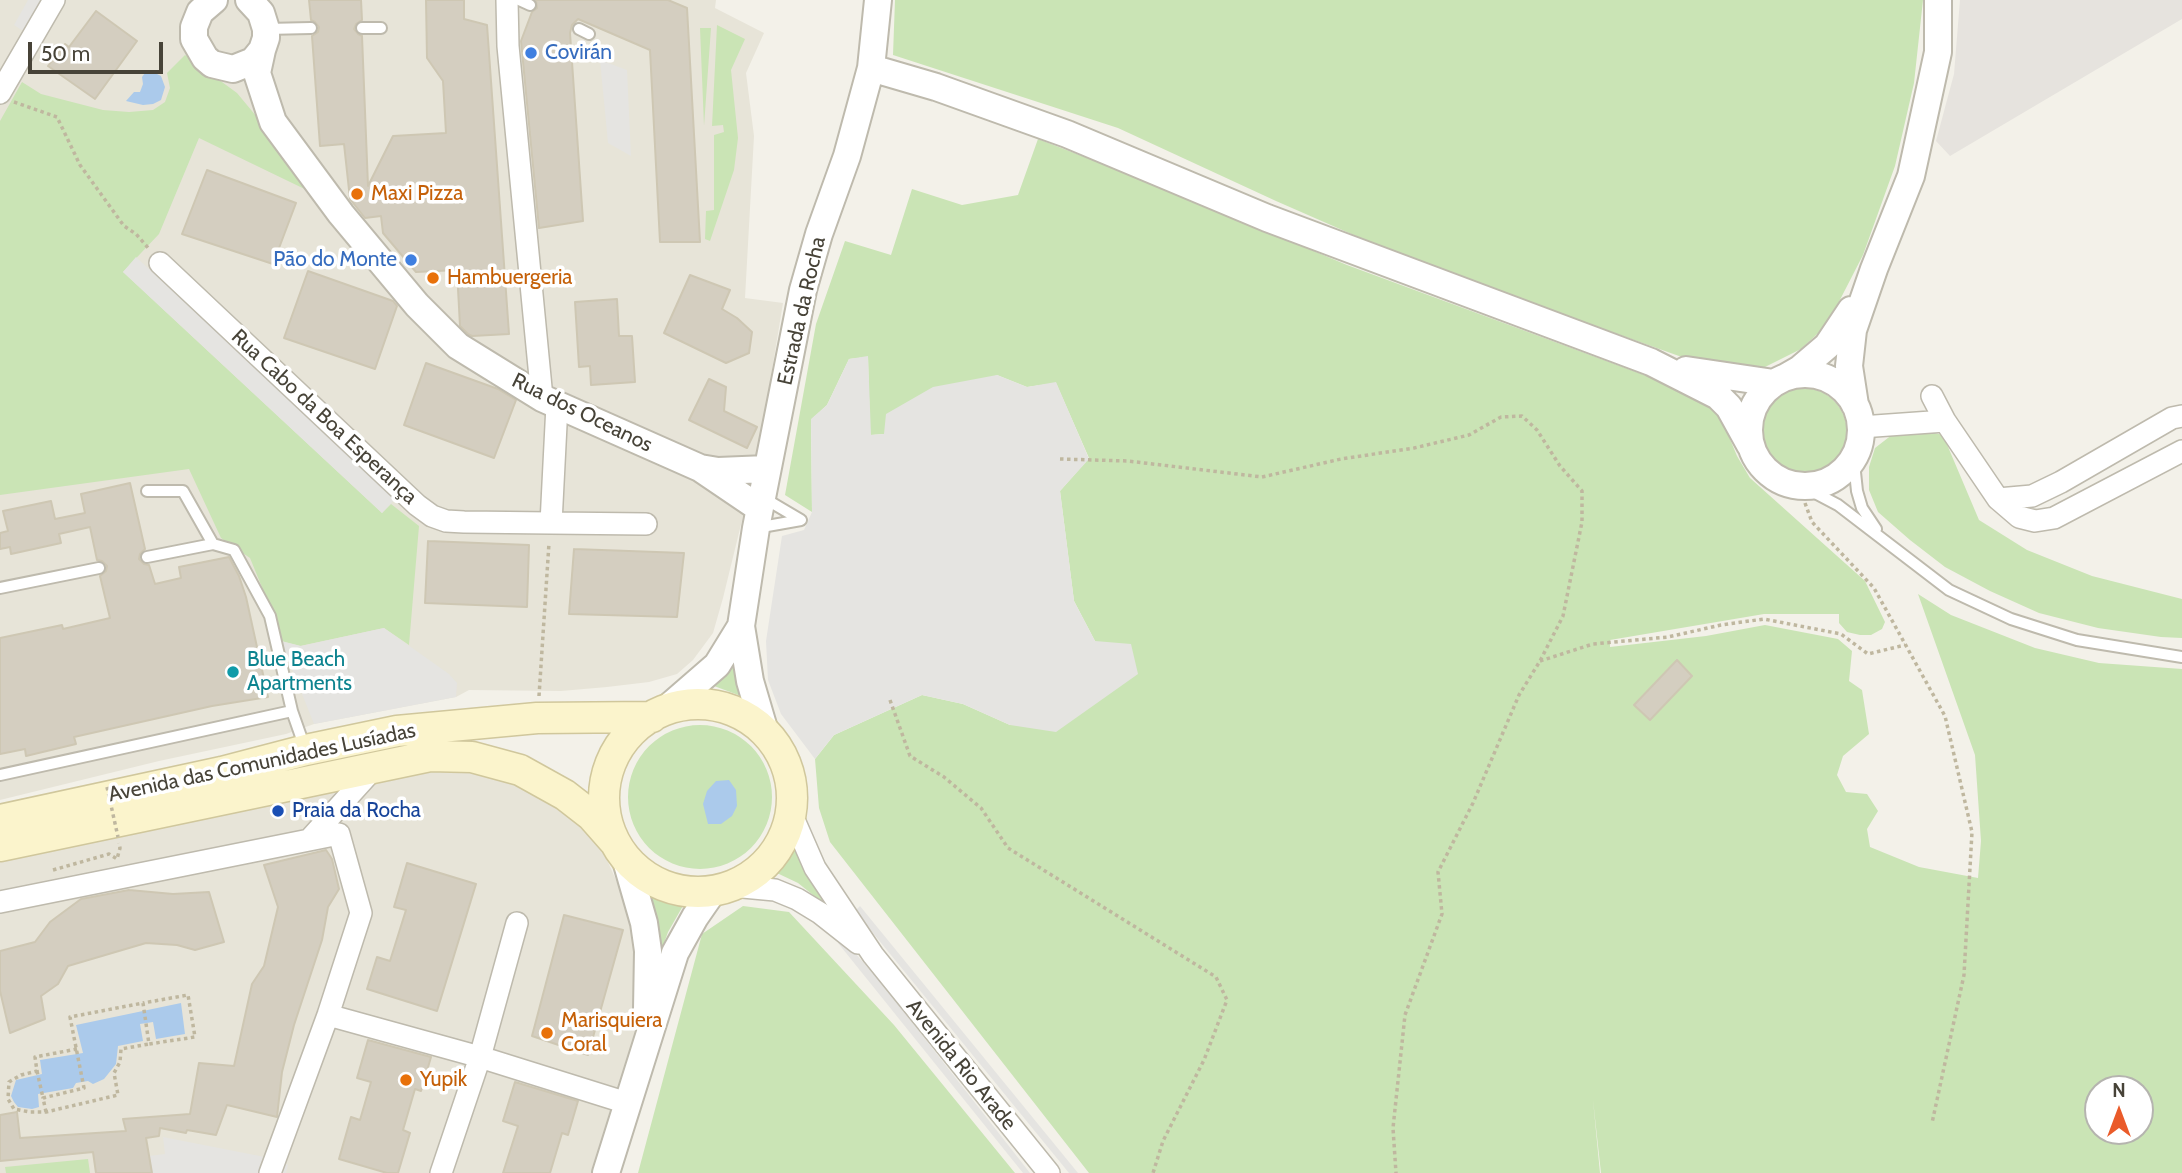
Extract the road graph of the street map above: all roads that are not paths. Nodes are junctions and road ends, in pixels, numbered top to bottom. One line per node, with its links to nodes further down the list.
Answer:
1 (54, 0): 17 (street)
2 (193, 0): 13 (street)
3 (214, 0): 13 (street)
4 (249, 0): 14 (street)
5 (507, 0): 24 (street)
6 (519, 0): 9 (lane)
7 (878, 0): 16 (street, Estrada da Rocha)
8 (1938, 0): 20 (street)
9 (530, 5)
10 (311, 28): 14 (lane)
11 (362, 28): 12 (lane)
12 (381, 28)
13 (194, 33): 15 (street)
14 (264, 39): 15 (street); 18 (street, Rua dos Oceanos)
15 (212, 64): 18 (street)
16 (871, 68): 21 (street); 31 (street, Estrada da Rocha)
17 (4, 96)
18 (273, 122): 24 (street, Rua dos Oceanos)
19 (160, 263): 36 (street, Rua Cabo da Boa Esperança)
20 (1874, 269): 22 (street); 27 (street)
21 (1651, 362): 22 (street); 28 (street)
22 (1779, 380): 27 (street); 28 (street)
23 (1932, 397): 26 (street)
24 (550, 402): 30 (street, Rua dos Oceanos); 36 (street)
25 (2182, 416): 34 (street)
26 (1945, 421): 27 (street); 34 (street)
27 (1858, 427): 33 (street); 38 (lane)
28 (1750, 445): 33 (street)
29 (2182, 450): 34 (street)
30 (701, 468): 31 (street); 35 (street)
31 (767, 469): 35 (street, Estrada da Rocha)
32 (147, 491): 39 (lane)
33 (1804, 495): 38 (lane)
34 (1998, 499)
35 (759, 511): 43 (street, Estrada da Rocha)
36 (551, 523): 37 (street, Rua Cabo da Boa Esperança)
37 (646, 524)
38 (1887, 542): 44 (lane)
39 (213, 544): 40 (lane); 45 (lane)
40 (147, 557)
41 (99, 568): 42 (lane)
42 (0, 588)
43 (741, 626): 46 (street, Estrada da Rocha); 47 (street, Estrada da Rocha)
44 (2182, 657)
45 (292, 710): 48 (lane); 50 (lane)
46 (658, 714): 47 (main road); 48 (main road, Avenida das Comunidades Lusíadas); 55 (main road)
47 (765, 732): 51 (main road)
48 (306, 750): 52 (main road, Avenida das Comunidades Lusíadas)
49 (375, 767): 53 (street); 54 (main road, Avenida das Comunidades Lusíadas); 55 (main road, Avenida das Comunidades Lusíadas)
50 (0, 775)
51 (791, 813): 56 (main road); 59 (street)
52 (0, 820)
53 (309, 840): 57 (street); 60 (street)
54 (0, 846)
55 (620, 849): 56 (main road); 61 (street)
56 (723, 888): 59 (street); 61 (street)
57 (0, 902)
58 (517, 923): 62 (street)
59 (873, 955): 67 (street, Avenida Rio Arade)
60 (327, 1014): 62 (street); 64 (street)
61 (643, 1049): 63 (street)
62 (480, 1057): 63 (street); 65 (street)
63 (627, 1103): 66 (street)
64 (270, 1173)
65 (441, 1173)
66 (606, 1173)
67 (1049, 1173)

